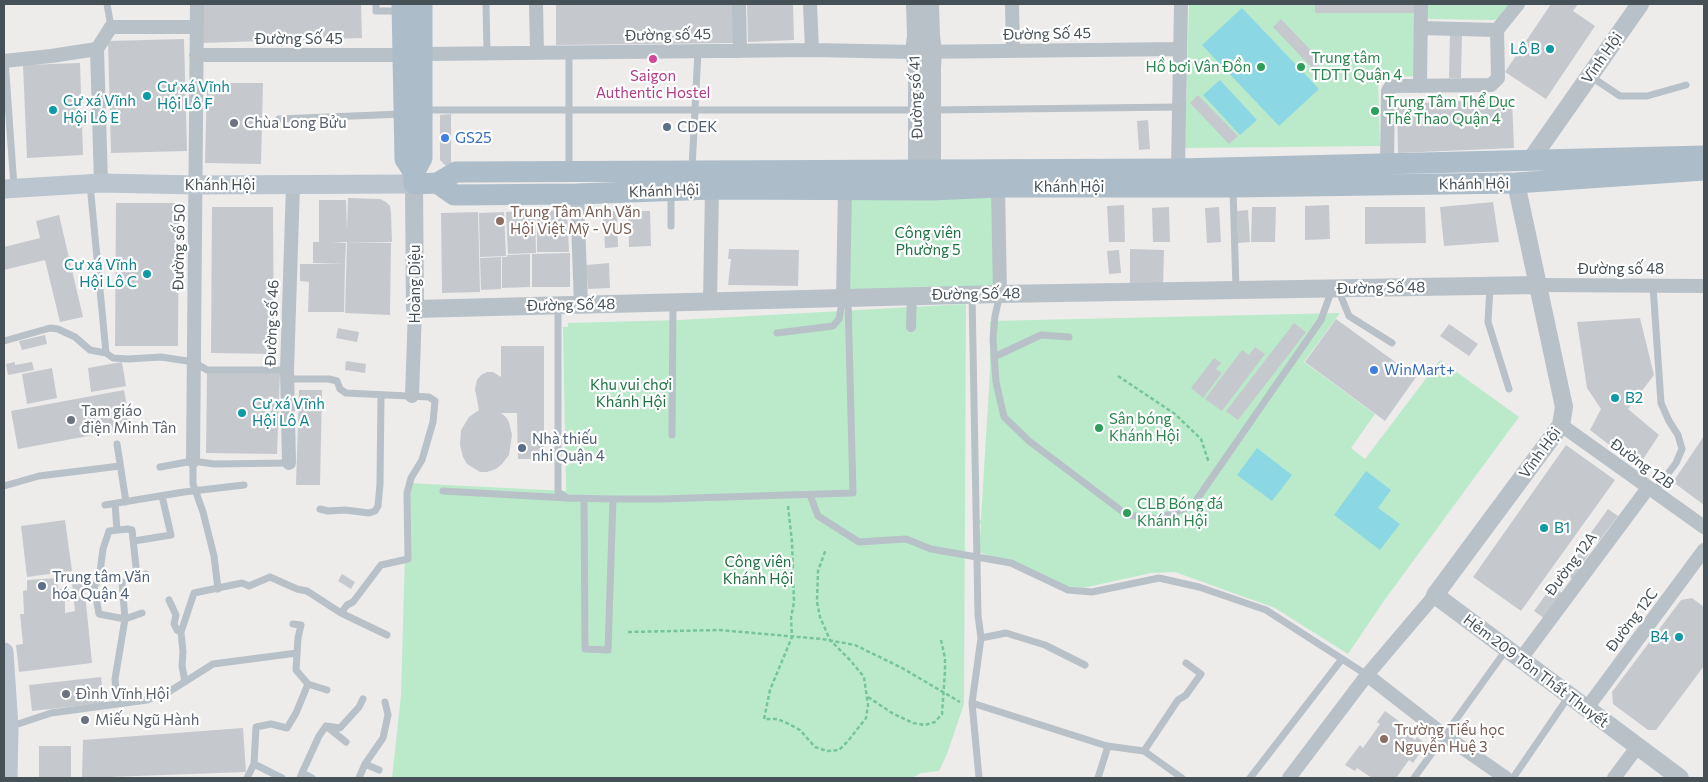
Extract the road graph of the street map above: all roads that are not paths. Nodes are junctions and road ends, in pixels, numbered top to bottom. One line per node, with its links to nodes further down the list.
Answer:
1 (107, 4): 17 (lane)
2 (197, 4): 18 (street, Đường số 50)
3 (376, 4): 16 (lane)
4 (422, 4): 32 (main road, Hoàng Diệu)
5 (486, 4): 30 (lane)
6 (536, 4): 31 (street)
7 (739, 4): 25 (street)
8 (810, 4): 23 (street)
9 (916, 4): 29 (street, Đường số 41)
10 (930, 4): 26 (street, Đường số 41)
11 (1012, 4): 27 (street)
12 (1181, 4): 22 (street)
13 (1421, 4): 19 (street)
14 (1518, 4): 20 (street)
15 (1640, 4): 35 (street, Vĩnh Hội)
16 (402, 8): 32 (main road, Hoàng Diệu)
17 (111, 27): 18 (street); 21 (street)
18 (196, 27): 33 (street, Đường số 50)
19 (1421, 28): 20 (street); 37 (street)
20 (1497, 30): 37 (street)
21 (97, 49): 34 (street); 53 (street)
22 (1180, 49): 27 (street, Đường Số 45); 38 (street)
23 (812, 50): 25 (street, Đường số 45); 29 (street, Đường số 45)
24 (698, 51): 25 (street, Đường số 45); 28 (street, Đường số 45); 40 (lane)
25 (740, 51)
26 (933, 51): 27 (street, Đường Số 45); 29 (street, Đường Số 45); 41 (street, Đường số 41)
27 (1012, 51)
28 (569, 52): 31 (street, Đường số 45); 39 (lane)
29 (914, 52): 41 (street, Đường số 41)
30 (487, 53): 31 (street, Đường số 45); 32 (street, Đường số 45)
31 (537, 53)
32 (413, 54): 33 (street, Đường Số 45); 42 (main road, Hoàng Diệu)
33 (196, 55): 56 (street, Đường số 50)
34 (4, 60): 60 (lane)
35 (1590, 75): 36 (lane); 45 (street, Vĩnh Hội)
36 (1686, 85)
37 (1420, 86): 46 (street)
38 (1179, 107): 41 (lane); 47 (street)
39 (570, 110): 40 (lane); 42 (lane); 49 (lane)
40 (695, 110): 41 (lane); 50 (lane)
41 (925, 110): 52 (street, Đường số 41)
42 (414, 112): 43 (lane); 51 (main road, Hoàng Diệu)
43 (278, 119)
44 (1704, 156): 45 (main road, Khánh Hội)
45 (1530, 161): 46 (main road, Khánh Hội)
46 (1387, 164): 47 (main road, Khánh Hội)
47 (1178, 169): 52 (main road, Khánh Hội)
48 (1704, 170): 55 (main road, Khánh Hội)
49 (568, 171): 50 (main road, Khánh Hội); 54 (main road, Khánh Hội)
50 (692, 171): 52 (main road, Khánh Hội)
51 (414, 178): 54 (main road, Khánh Hội); 57 (main road, Khánh Hội); 80 (street, Hoàng Diệu)
52 (924, 180): 58 (main road, Khánh Hội); 63 (main road, Khánh Hội)
53 (96, 183): 56 (main road, Khánh Hội); 60 (main road, Khánh Hội); 86 (lane)
54 (437, 183): 64 (main road, Khánh Hội)
55 (1516, 183): 59 (main road, Khánh Hội); 66 (street, Vĩnh Hội)
56 (196, 185): 57 (main road, Khánh Hội); 88 (street, Đường số 50)
57 (293, 185): 89 (street, Đường số 46)
58 (998, 187): 59 (main road, Khánh Hội); 73 (street)
59 (1233, 187): 71 (lane)
60 (9, 188)
61 (712, 189): 62 (main road, Khánh Hội); 63 (main road, Khánh Hội); 76 (street)
62 (671, 190): 64 (main road, Khánh Hội); 65 (lane)
63 (845, 190): 75 (street)
64 (577, 194): 78 (street)
65 (671, 226)
66 (1537, 285): 67 (street, Đường Số 48); 68 (street, Đường số 48); 93 (street, Vĩnh Hội)
67 (1490, 286): 70 (street, Đường Số 48); 90 (lane)
68 (1653, 286): 69 (street, Đường số 48); 102 (lane)
69 (1704, 286)
70 (1335, 288): 71 (street, Đường Số 48); 85 (lane); 87 (lane)
71 (1236, 290): 73 (street, Đường Số 48)
72 (972, 294): 73 (street, Đường Số 48); 74 (street, Đường Số 48); 118 (lane)
73 (1000, 294): 87 (lane)
74 (912, 296): 75 (street, Đường Số 48); 81 (street)
75 (845, 298): 76 (street, Đường Số 48); 82 (lane); 105 (lane)
76 (710, 302): 77 (street, Đường Số 48)
77 (673, 303): 78 (street, Đường Số 48); 94 (lane)
78 (581, 305): 79 (street, Đường Số 48)
79 (558, 306): 80 (street, Đường Số 48); 107 (lane)
80 (415, 309): 92 (street, Hoàng Diệu)
81 (911, 327)
82 (777, 332)
83 (1069, 337): 87 (lane)
84 (4, 341): 86 (lane)
85 (1392, 343)
86 (106, 353): 88 (lane)
87 (994, 357)
88 (194, 362): 89 (lane); 96 (street, Đường số 50)
89 (287, 375): 91 (lane); 97 (street, Đường số 46)
90 (1509, 389)
91 (381, 395): 92 (lane); 113 (lane)
92 (412, 396): 125 (lane)
93 (1561, 425): 102 (street, Đường 12B); 122 (street, Vĩnh Hội)
94 (672, 435)
95 (117, 444): 98 (lane)
96 (193, 461): 97 (lane); 99 (lane); 104 (lane)
97 (289, 463)
98 (120, 466): 101 (lane); 110 (lane)
99 (160, 468)
100 (244, 485): 104 (lane)
101 (4, 486)
102 (1651, 490): 114 (street, Đường 12B); 133 (street, Đường 12A)
103 (443, 491): 107 (lane)
104 (196, 492): 106 (lane); 121 (lane)
105 (810, 495): 109 (lane); 118 (lane)
106 (162, 496): 110 (lane); 116 (lane)
107 (567, 498): 108 (lane)
108 (584, 499): 109 (lane); 109 (lane)
109 (613, 499)
110 (126, 502): 111 (lane)
111 (115, 504): 112 (lane); 115 (lane)
112 (105, 505)
113 (320, 509)
114 (1704, 527)
115 (117, 530): 116 (lane); 126 (lane)
116 (134, 541): 119 (lane)
117 (1704, 550): 146 (street, Đường 12C)
118 (978, 556): 130 (lane); 134 (lane)
119 (146, 574)
120 (122, 582): 126 (lane)
121 (218, 589): 125 (lane); 128 (lane)
122 (1434, 595): 133 (street, Hẻm 209 Tôn Thất Thuyết); 137 (street, Vĩnh Hội)
123 (169, 600): 128 (lane)
124 (142, 613): 126 (lane)
125 (341, 613): 129 (lane)
126 (125, 620): 144 (lane)
127 (293, 624): 132 (lane)
128 (181, 632): 138 (lane)
129 (387, 636)
130 (981, 638): 136 (lane); 145 (lane)
131 (4, 652): 148 (main road)
132 (297, 653): 138 (lane); 139 (lane)
133 (1514, 655): 141 (street, Hẻm 209 Tôn Thất Thuyết); 149 (lane)
134 (1342, 659): 137 (lane); 166 (lane)
135 (1186, 663): 153 (lane)
136 (1085, 665)
137 (1367, 675): 149 (street); 167 (street)
138 (185, 682): 144 (lane)
139 (308, 684): 140 (lane); 154 (lane)
140 (327, 690)
141 (1570, 695): 146 (street, Hẻm 209 Tôn Thất Thuyết); 170 (lane)
142 (363, 699): 147 (lane)
143 (385, 702): 155 (lane)
144 (117, 703): 148 (lane)
145 (972, 703): 151 (lane); 163 (lane)
146 (1587, 708): 152 (street, Hẻm 209 Tôn Thất Thuyết)
147 (326, 726): 150 (lane); 158 (lane)
148 (9, 727): 157 (main road)
149 (1444, 735): 168 (lane); 169 (street)
150 (346, 742)
151 (1107, 746): 153 (lane); 164 (lane)
152 (1638, 746): 171 (street); 172 (street, Hẻm 209 Tôn Thất Thuyết)
153 (1144, 751): 165 (lane)
154 (254, 764): 159 (lane); 160 (lane)
155 (365, 764): 156 (lane); 162 (lane)
156 (379, 770)
157 (10, 774)
158 (301, 776): 161 (lane)
159 (247, 778)
160 (282, 778)
161 (312, 778)
162 (359, 778)
163 (979, 778)
164 (1098, 778)
165 (1182, 778)
166 (1250, 778)
167 (1289, 778)
168 (1414, 778)
169 (1506, 778)
170 (1513, 778)
171 (1614, 778)
172 (1680, 778)

